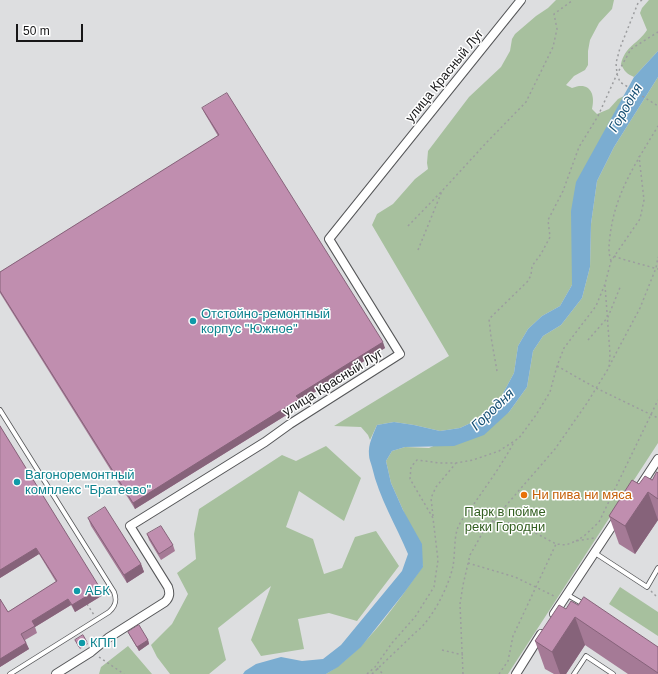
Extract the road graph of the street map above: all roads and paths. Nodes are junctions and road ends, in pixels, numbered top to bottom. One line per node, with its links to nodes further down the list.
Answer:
1 (521, 0): 47 (street, улица Красный Луг)
2 (573, 0): 9 (path)
3 (642, 0): 5 (path)
4 (658, 32): 5 (path)
5 (617, 74): 6 (path); 22 (path)
6 (658, 106)
7 (658, 126): 8 (path)
8 (639, 156): 12 (path); 14 (path)
9 (442, 191): 10 (path); 11 (path)
10 (408, 226)
11 (418, 250)
12 (614, 256): 14 (path); 15 (path)
13 (658, 258): 15 (path)
14 (611, 261): 16 (path)
15 (657, 268): 21 (path)
16 (605, 284): 18 (path); 20 (path)
17 (621, 285): 18 (path)
18 (608, 317): 19 (path); 21 (path)
19 (588, 340)
20 (557, 366): 23 (path); 28 (path)
21 (608, 369): 23 (path)
22 (497, 371)
23 (596, 388): 26 (path); 34 (path)
24 (658, 400): 26 (path)
25 (0, 410): 50 (lane)
26 (650, 415): 27 (path); 36 (path)
27 (658, 418)
28 (515, 441): 30 (path); 49 (path)
29 (658, 459): 31 (street)
30 (456, 463): 33 (path); 33 (path)
31 (635, 493)
32 (622, 512): 38 (street)
33 (433, 518): 49 (path)
34 (493, 522): 37 (path); 39 (path)
35 (600, 538): 36 (path)
36 (576, 541): 37 (path)
37 (556, 544): 41 (path)
38 (595, 553): 42 (lane); 43 (street)
39 (468, 563): 41 (path); 48 (path)
40 (658, 568): 42 (lane)
41 (536, 587): 43 (path); 57 (path)
42 (648, 587): 44 (path)
43 (564, 597): 45 (lane); 58 (street)
44 (658, 598)
45 (592, 609)
46 (442, 650): 48 (path)
47 (91, 652): 51 (street, улица Красный Луг); 52 (path)
48 (463, 655): 56 (path)
49 (376, 668): 53 (path); 54 (path); 55 (path)
50 (10, 674)
51 (56, 674)
52 (124, 674)
53 (367, 674)
54 (372, 674)
55 (383, 674)
56 (463, 674)
57 (499, 674)
58 (516, 674)
59 (574, 674): 60 (lane)
60 (613, 674)

